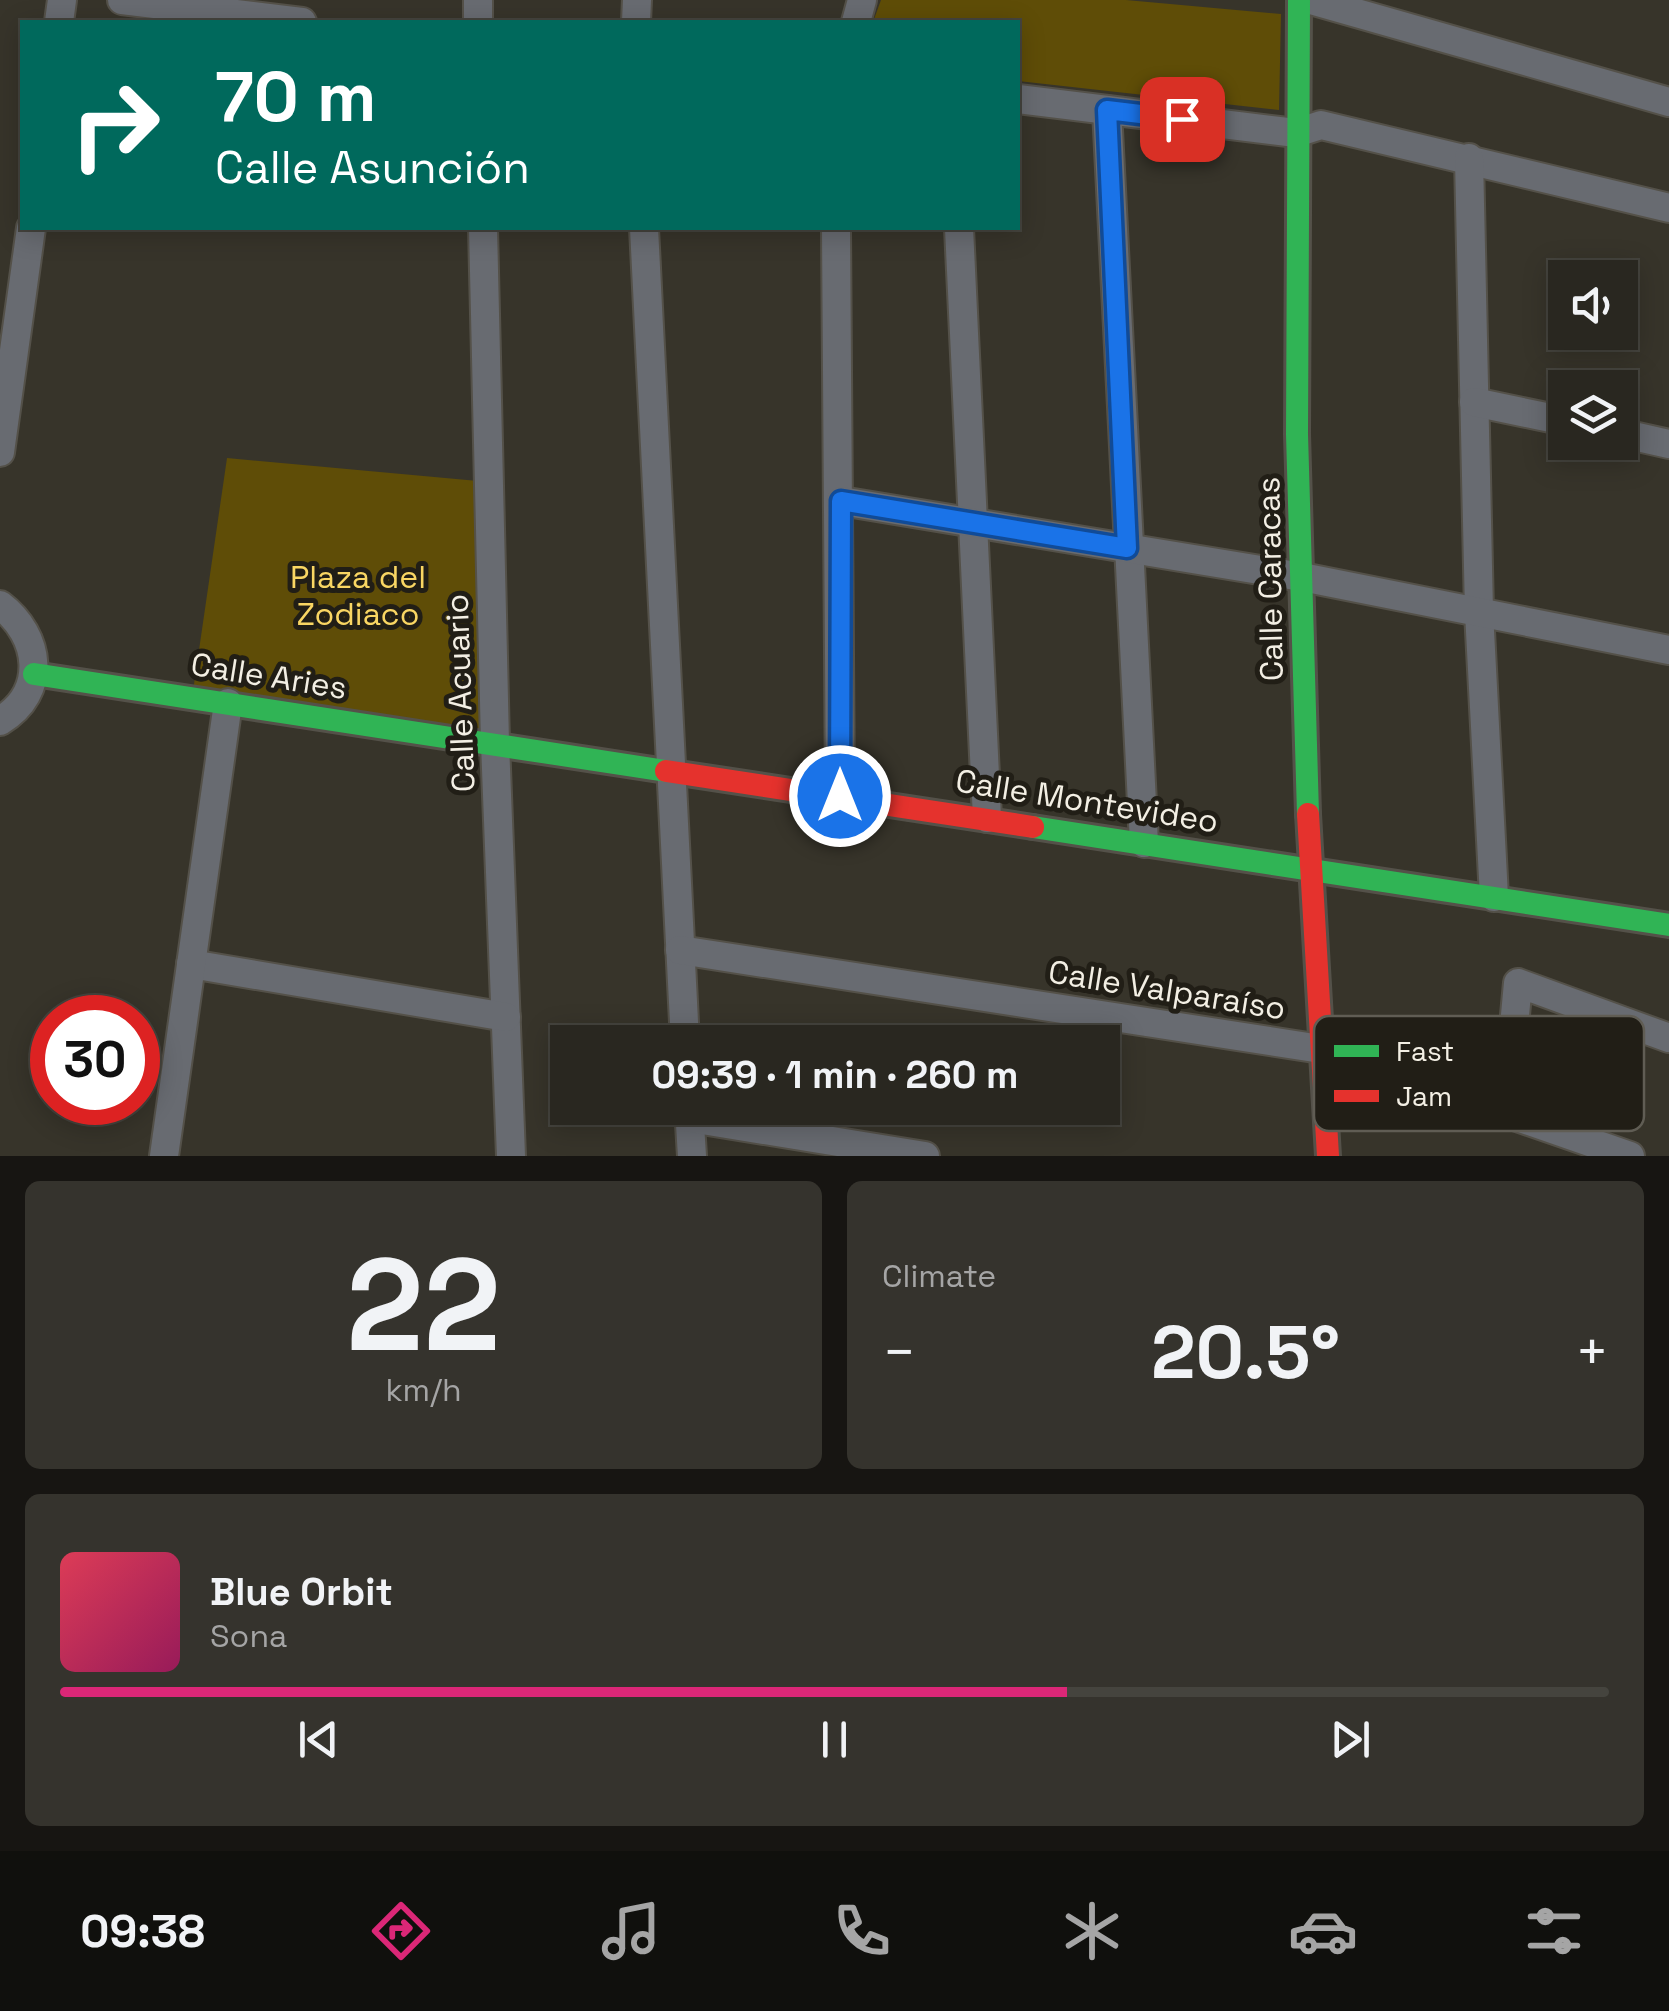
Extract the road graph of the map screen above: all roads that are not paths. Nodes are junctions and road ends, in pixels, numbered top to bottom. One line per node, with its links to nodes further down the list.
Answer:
1 (122, 0): 4 (street)
2 (1298, 0): 8 (street, Calle Caracas)
3 (1311, 0): 6 (street)
4 (286, 20)
5 (1020, 99): 7 (street)
6 (1669, 102)
7 (1107, 110): 8 (street); 23 (street)
8 (1296, 132): 9 (street); 24 (street, Calle Caracas)
9 (1469, 158): 10 (street); 16 (street)
10 (1669, 208)
11 (31, 230): 20 (street)
12 (483, 230): 31 (street, Calle Acuario)
13 (644, 230): 32 (street)
14 (836, 230): 21 (street)
15 (959, 230): 22 (street)
16 (1474, 402): 17 (street); 26 (street)
17 (1548, 417)
18 (1638, 437): 19 (street)
19 (1669, 444)
20 (0, 452)
21 (841, 501): 22 (street); 33 (street)
22 (970, 522): 23 (street); 34 (street)
23 (1127, 548): 24 (street); 35 (street)
24 (1302, 577): 26 (street); 36 (street, Calle Caracas)
25 (0, 605): 28 (street)
26 (1479, 612): 27 (street); 37 (street)
27 (1669, 650)
28 (34, 674): 29 (street, Calle Aries); 30 (street)
29 (228, 703): 31 (street, Calle Aries); 40 (street)
30 (0, 721)
31 (496, 743): 32 (street, Calle Montevideo); 44 (street, Calle Acuario)
32 (669, 770): 33 (street, Calle Montevideo); 39 (street)
33 (840, 796): 34 (street, Calle Montevideo)
34 (986, 818): 35 (street, Calle Montevideo)
35 (1144, 843): 36 (street, Calle Montevideo)
36 (1308, 868): 37 (street, Calle Montevideo); 41 (street, Calle Caracas)
37 (1494, 896): 38 (street, Calle Montevideo)
38 (1669, 925)
39 (680, 950): 45 (street); 48 (street, Calle Valparaíso)
40 (191, 964): 44 (street); 53 (street)
41 (1318, 1016)
42 (1515, 1016): 43 (street)
43 (1609, 1016)
44 (506, 1017): 54 (street, Calle Acuario)
45 (684, 1025)
46 (1644, 1029): 47 (street)
47 (1669, 1038)
48 (1314, 1048)
49 (690, 1125): 55 (street)
50 (755, 1125): 56 (street)
51 (1326, 1131): 57 (street, Calle Caracas)
52 (1560, 1131): 58 (street, Calle Valparaíso)
53 (164, 1156)
54 (511, 1156)
55 (692, 1156)
56 (925, 1156)
57 (1328, 1156)
58 (1630, 1156)

